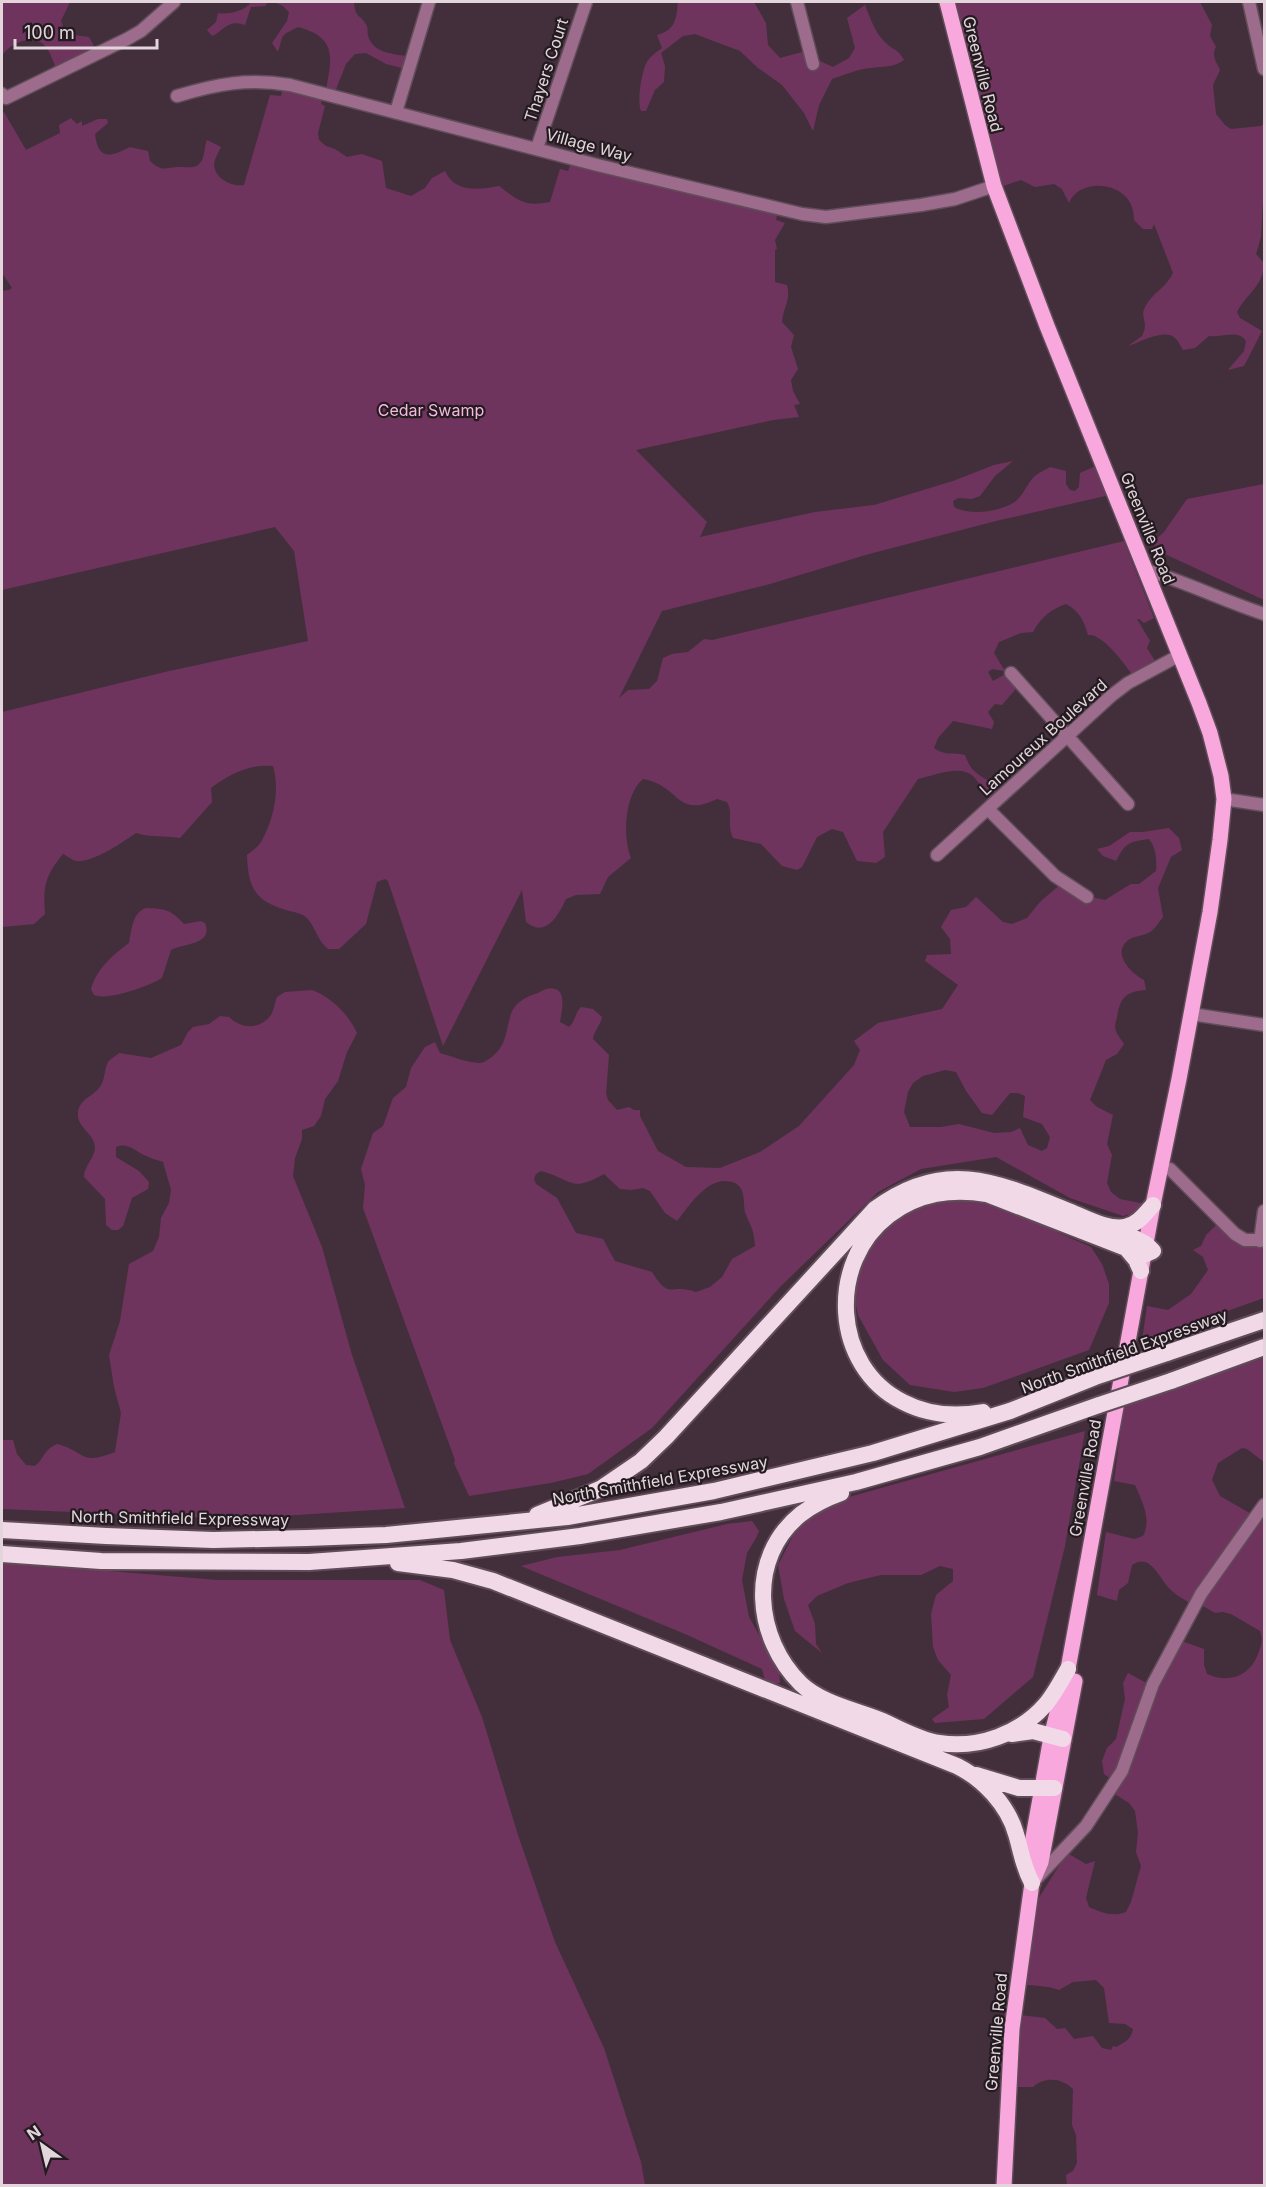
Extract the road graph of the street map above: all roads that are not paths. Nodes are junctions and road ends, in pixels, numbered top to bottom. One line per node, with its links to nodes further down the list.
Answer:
1 (174, 2): 9 (street)
2 (429, 2): 11 (street)
3 (586, 2): 12 (street, Thayers Court)
4 (797, 2): 7 (street)
5 (947, 2): 13 (main road, Greenville Road)
6 (1249, 2): 8 (street)
7 (813, 64)
8 (1264, 69)
9 (4, 96)
10 (177, 96): 11 (street, Village Way)
11 (396, 112): 12 (street, Village Way)
12 (537, 148): 13 (street, Village Way)
13 (994, 186): 14 (main road, Greenville Road)
14 (1146, 570): 15 (street); 16 (main road, Greenville Road)
15 (1264, 614)
16 (1180, 655): 18 (street, Lamoureux Boulevard); 19 (main road, Greenville Road)
17 (1011, 673): 18 (street)
18 (1067, 736): 20 (street); 22 (street, Lamoureux Boulevard)
19 (1224, 800): 21 (street); 25 (main road, Greenville Road)
20 (1128, 804)
21 (1264, 805)
22 (988, 809): 23 (street, Lamoureux Boulevard); 24 (street)
23 (937, 855)
24 (1087, 897)
25 (1191, 1014): 26 (street); 27 (main road, Greenville Road)
26 (1264, 1025)
27 (1179, 1079): 28 (main road, Greenville Road); 29 (main road, Greenville Road)
28 (1170, 1169): 32 (street); 33 (main road, Greenville Road)
29 (1153, 1205): 31 (highway); 33 (main road, Greenville Road)
30 (1264, 1211): 32 (street)
31 (1116, 1228): 33 (highway); 39 (highway)
32 (1262, 1240)
33 (1146, 1255): 36 (highway); 43 (main road, Greenville Road); 45 (main road, Greenville Road)
34 (1264, 1320): 36 (highway, North Smithfield Expressway, bridge)
35 (1264, 1347): 37 (highway, bridge)
36 (1028, 1403): 39 (highway, North Smithfield Expressway)
37 (890, 1473): 42 (highway); 44 (highway)
38 (1264, 1504): 48 (street)
39 (522, 1521): 40 (highway, North Smithfield Expressway)
40 (2, 1530)
41 (2, 1554): 42 (highway)
42 (358, 1560): 46 (highway)
43 (1068, 1669): 44 (highway); 45 (main road, Greenville Road)
44 (1005, 1735): 45 (highway)
45 (1057, 1738): 47 (main road, Greenville Road)
46 (972, 1774): 47 (highway); 48 (highway)
47 (1048, 1787): 48 (main road, Greenville Road)
48 (1032, 1883): 49 (main road, Greenville Road)
49 (1004, 2186)

